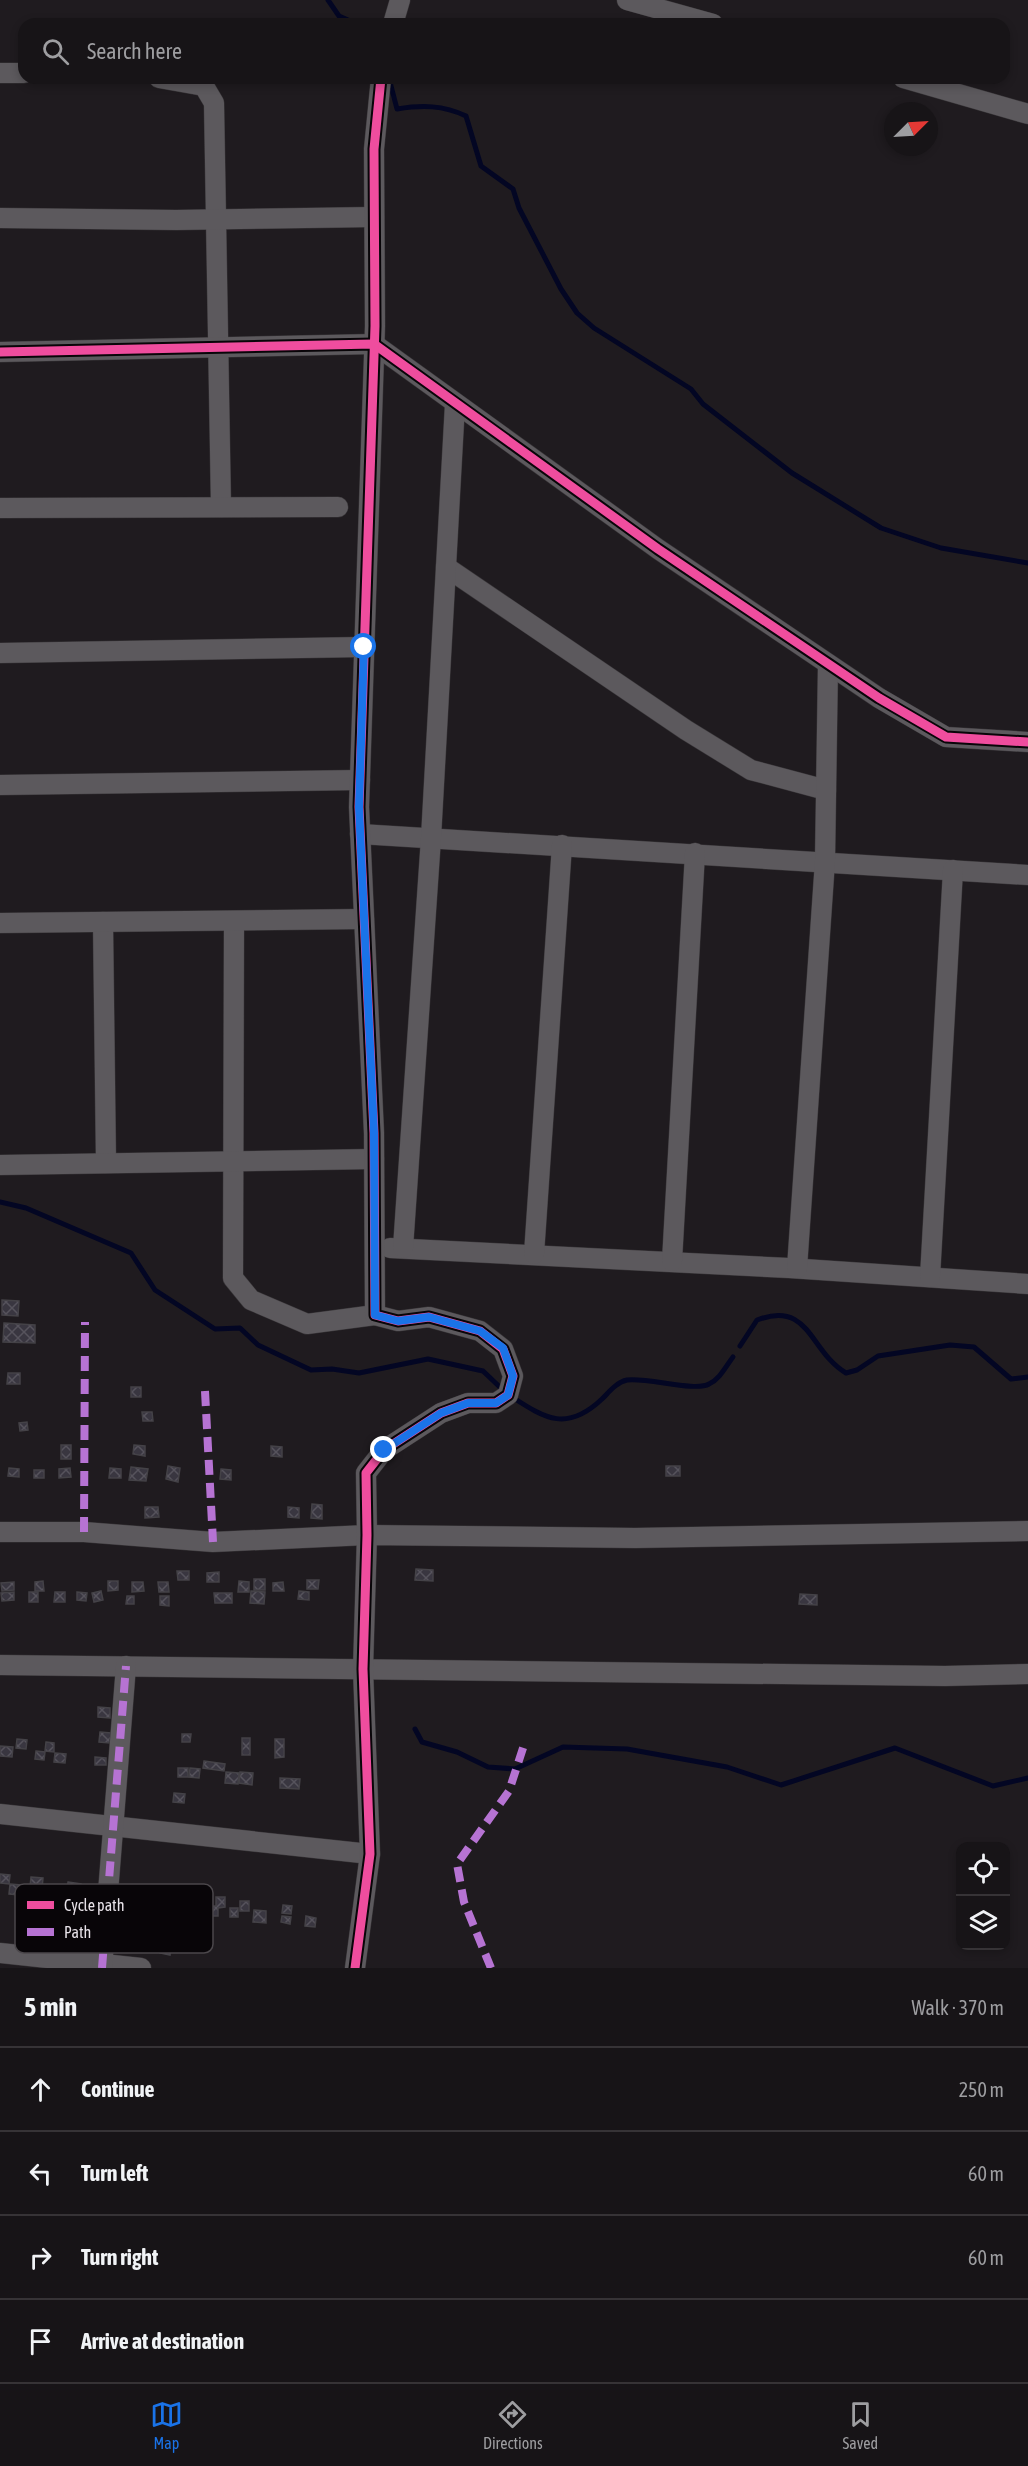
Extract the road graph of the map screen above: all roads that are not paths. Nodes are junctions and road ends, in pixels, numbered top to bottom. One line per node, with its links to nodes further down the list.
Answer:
1 (400, 0): 3 (street)
2 (627, 0): 4 (street)
3 (395, 18)
4 (692, 18)
5 (0, 73): 6 (street)
6 (18, 73)
7 (189, 84): 13 (street)
8 (380, 84): 11 (street)
9 (924, 84): 10 (street)
10 (1028, 114)
11 (374, 217): 13 (street); 14 (street)
12 (0, 218): 13 (street)
13 (216, 219): 15 (street)
14 (374, 344): 15 (street); 17 (street); 22 (street)
15 (218, 347): 16 (street); 18 (street)
16 (0, 352)
17 (455, 404): 21 (street); 24 (street)
18 (221, 507): 19 (street); 20 (street)
19 (338, 507)
20 (0, 508)
21 (446, 567): 28 (street); 30 (street)
22 (364, 647): 23 (street); 26 (street)
23 (0, 653)
24 (828, 664): 25 (street); 28 (street)
25 (1028, 742)
26 (360, 780): 27 (street); 29 (street)
27 (0, 784)
28 (826, 790): 33 (street)
29 (360, 834): 30 (street); 36 (street)
30 (431, 838): 31 (street); 45 (street)
31 (562, 845): 32 (street); 46 (street)
32 (695, 853): 33 (street); 47 (street)
33 (825, 861): 34 (street); 48 (street)
34 (954, 870): 35 (street); 49 (street)
35 (1028, 875)
36 (364, 919): 37 (street); 40 (street)
37 (234, 921): 39 (street); 41 (street)
38 (0, 922): 39 (street)
39 (103, 922): 42 (street)
40 (374, 1159): 41 (street); 44 (street)
41 (233, 1161): 42 (street); 51 (street)
42 (105, 1163): 43 (street)
43 (0, 1165)
44 (375, 1247): 45 (street); 51 (street)
45 (403, 1248): 46 (street)
46 (534, 1254): 47 (street)
47 (672, 1261): 48 (street)
48 (797, 1268): 49 (street)
49 (930, 1277): 50 (street)
50 (1028, 1284)
51 (375, 1315): 54 (street)
52 (1028, 1531): 54 (street)
53 (0, 1532): 54 (street)
54 (367, 1535): 57 (street)
55 (0, 1665): 56 (street)
56 (126, 1666): 57 (street); 60 (street)
57 (363, 1669): 58 (street); 61 (street)
58 (1028, 1674)
59 (0, 1814): 60 (street)
60 (115, 1826): 61 (street); 62 (street)
61 (370, 1854): 66 (street)
62 (110, 1884)
63 (0, 1953): 64 (street)
64 (102, 1966): 65 (street)
65 (141, 1968)
66 (355, 1968)

